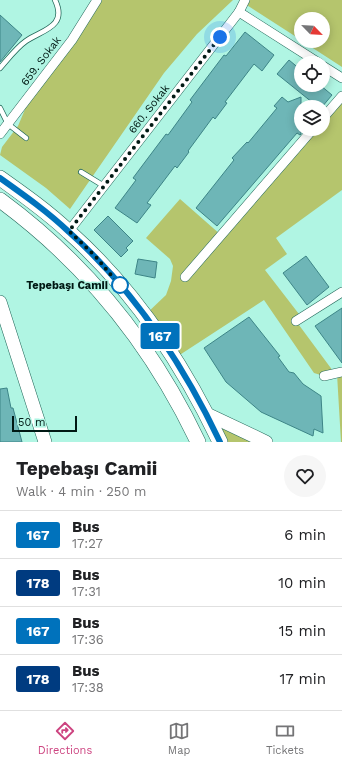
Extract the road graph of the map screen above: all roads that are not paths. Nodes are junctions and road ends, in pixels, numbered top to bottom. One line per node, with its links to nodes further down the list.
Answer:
1 (55, 0): 6 (lane)
2 (97, 0): 12 (street, 659. Sokak)
3 (244, 0): 4 (street, 660. Sokak)
4 (239, 12): 5 (street); 17 (street, 660. Sokak)
5 (308, 56)
6 (0, 68)
7 (330, 70): 8 (street)
8 (342, 78)
9 (342, 96): 11 (street)
10 (0, 108): 12 (lane)
11 (330, 110)
12 (2, 130): 14 (lane)
13 (308, 136): 20 (street)
14 (26, 138)
15 (81, 172): 17 (lane)
16 (0, 178): 19 (main road)
17 (104, 186): 19 (street, 660. Sokak)
18 (0, 200): 28 (main road)
19 (69, 231): 26 (main road)
20 (185, 277)
21 (342, 292): 23 (street)
22 (1, 311): 27 (main road)
23 (296, 321)
24 (342, 372): 25 (street)
25 (324, 376)
26 (207, 414): 29 (main road); 30 (main road)
27 (45, 442)
28 (198, 442)
29 (220, 442)
30 (266, 442)

